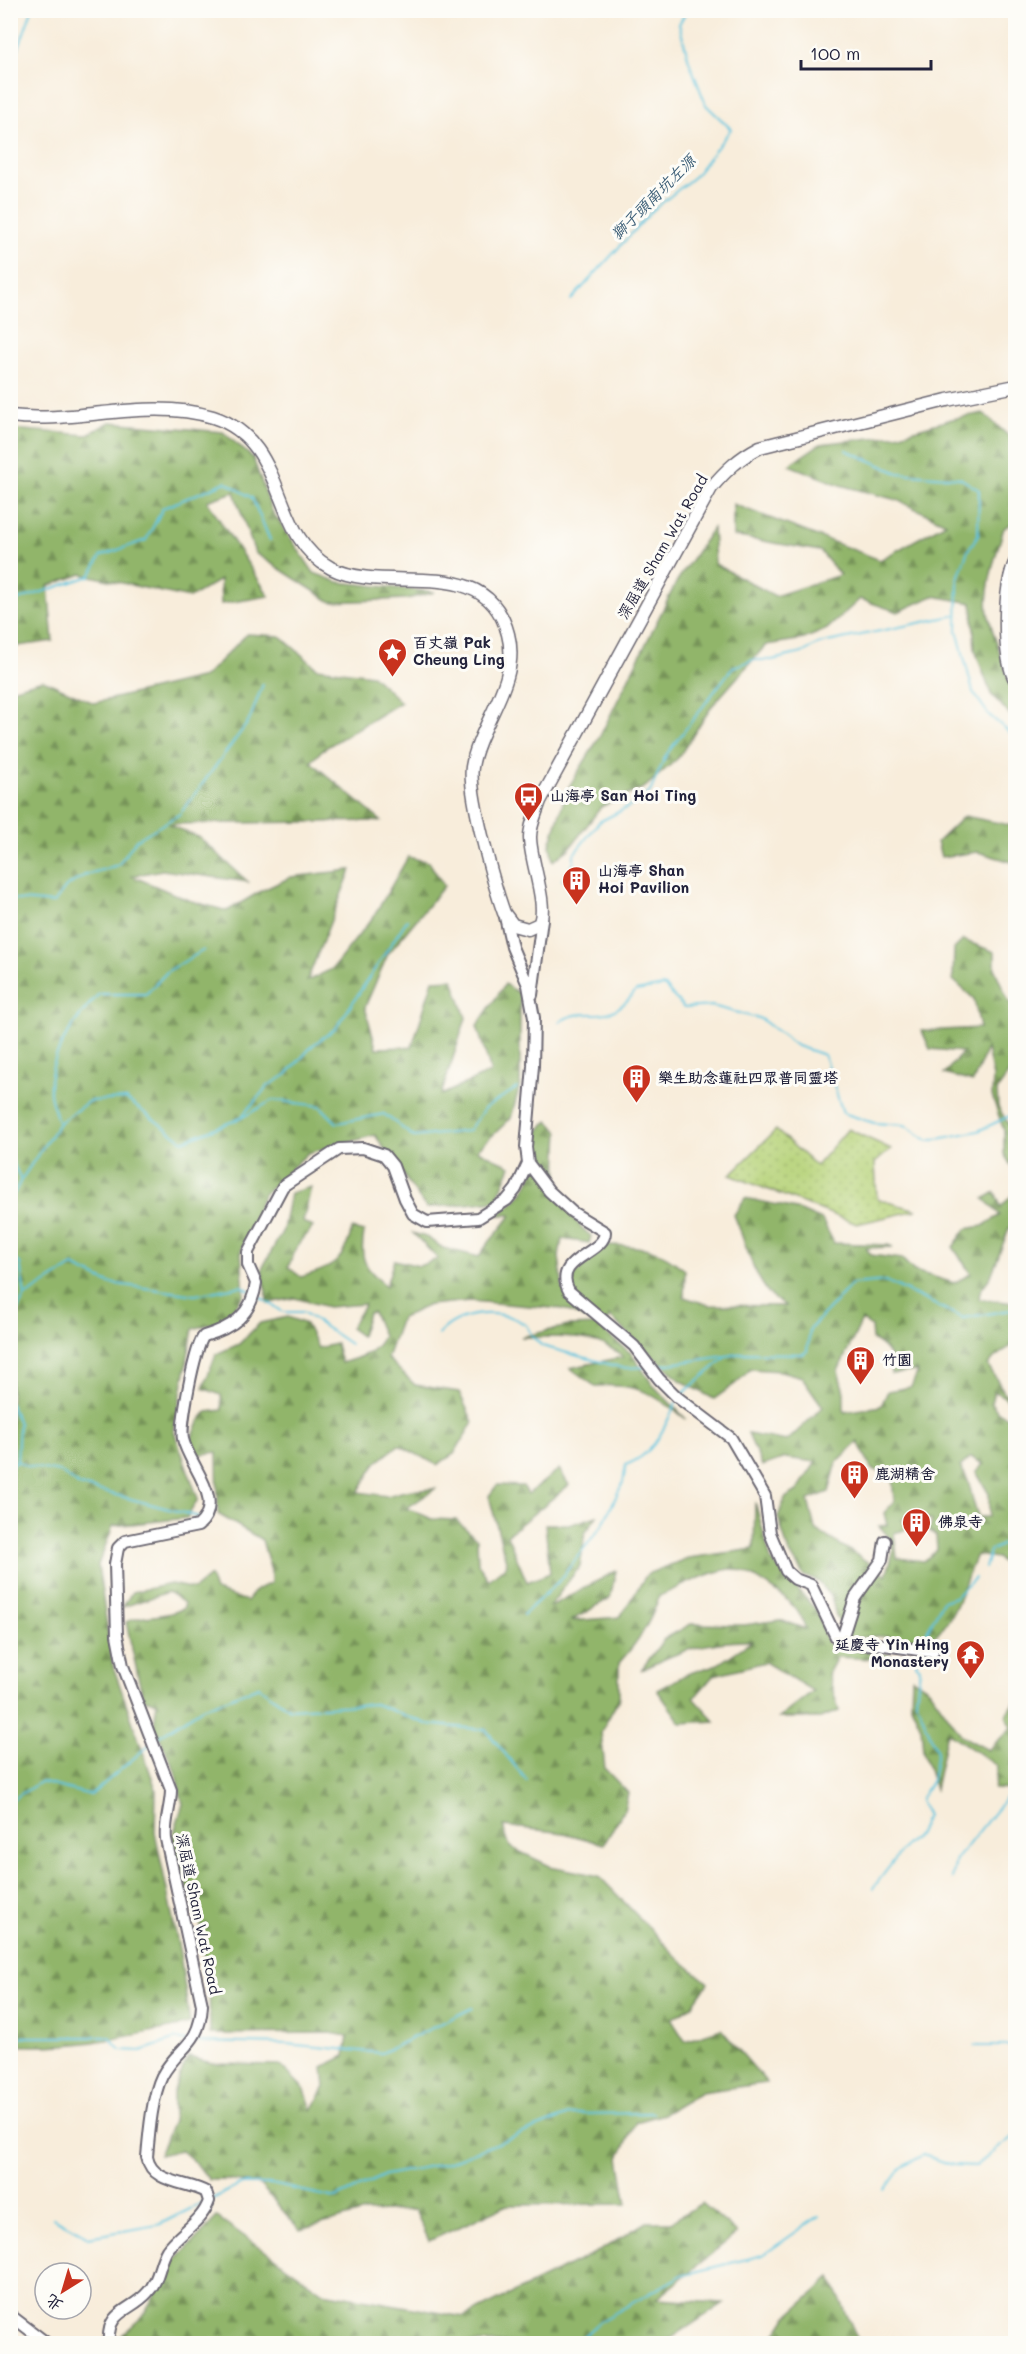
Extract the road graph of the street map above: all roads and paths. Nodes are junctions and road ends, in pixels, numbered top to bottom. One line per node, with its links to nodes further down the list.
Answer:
1 (1016, 386): 6 (main road, 深屈道 Sham Wat Road)
2 (10, 416): 5 (main road)
3 (1016, 561): 4 (main road)
4 (1016, 681)
5 (504, 913): 6 (main road); 7 (street, 深屈道 Sham Wat Road)
6 (542, 918): 7 (street, 深屈道 Sham Wat Road)
7 (531, 999): 8 (street, 深屈道 Sham Wat Road)
8 (528, 1163): 10 (street); 14 (street, 深屈道 Sham Wat Road)
9 (885, 1541): 10 (street)
10 (841, 1642): 11 (street)
11 (933, 1652)
12 (10, 2315): 13 (street)
13 (48, 2343)
14 (109, 2343)

